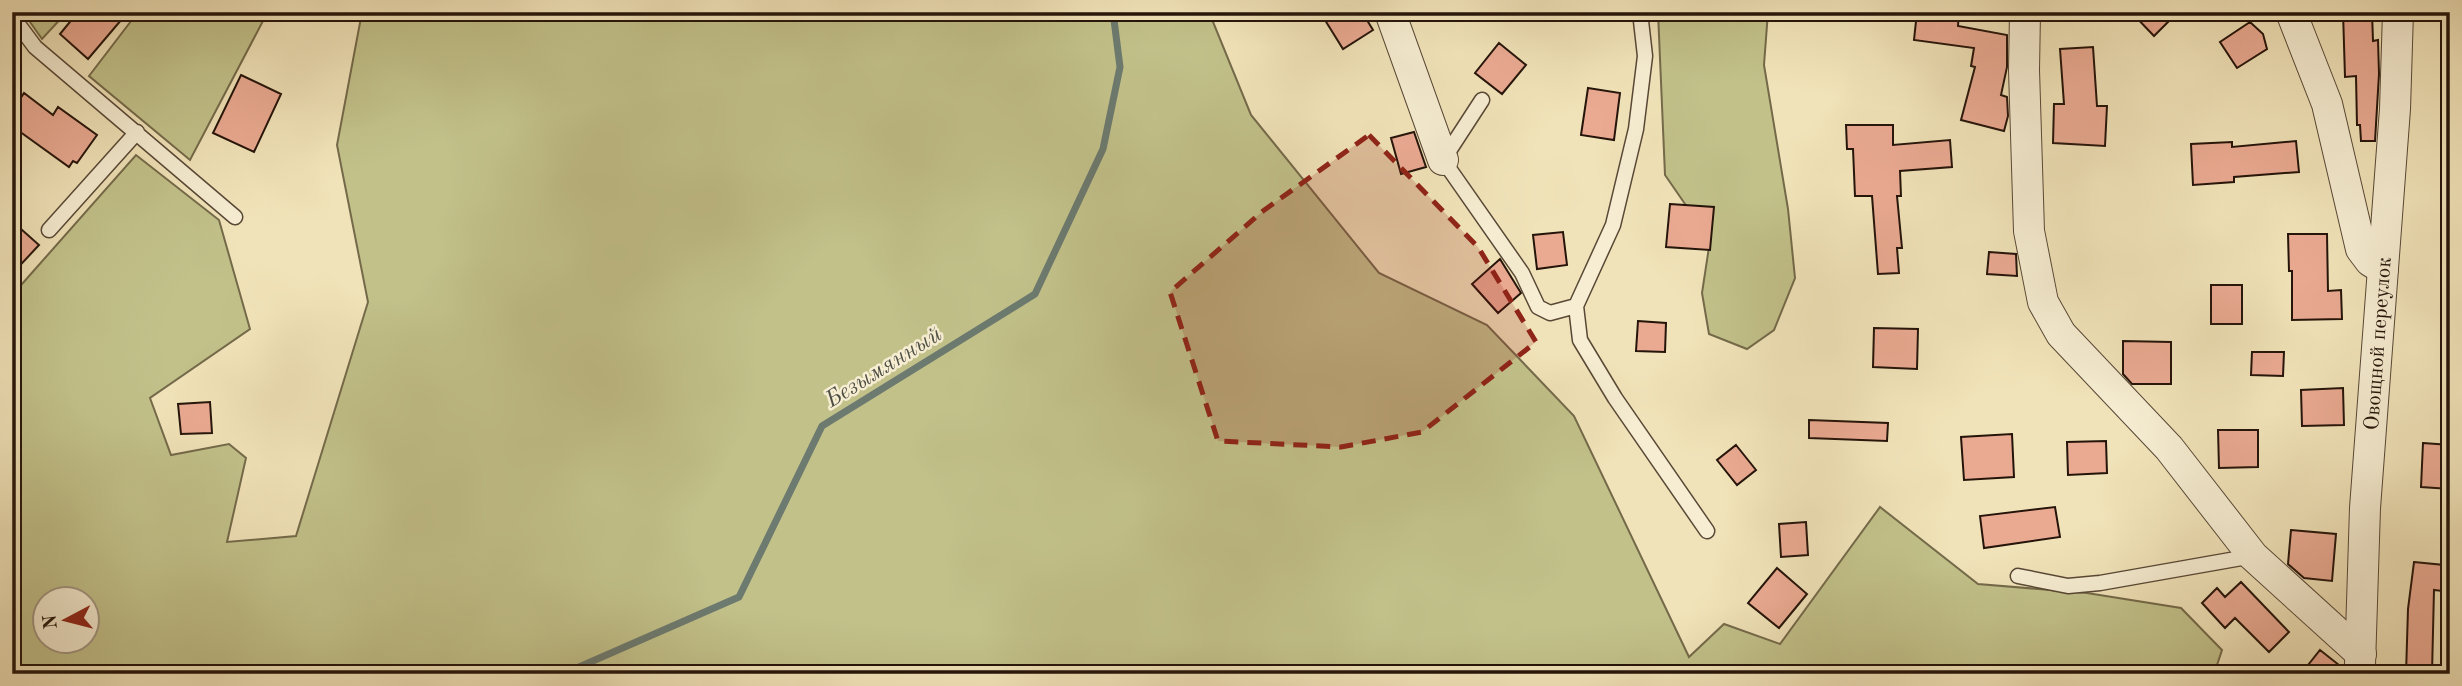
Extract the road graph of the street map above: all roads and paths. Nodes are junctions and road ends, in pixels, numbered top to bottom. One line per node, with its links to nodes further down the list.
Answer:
1 (1390, 12): 9 (street)
2 (1640, 12): 13 (lane)
3 (2025, 12): 15 (street)
4 (2291, 12): 12 (street)
5 (2398, 12): 12 (street, Овощной переулок)
6 (12, 16): 8 (lane)
7 (1482, 100): 9 (lane)
8 (137, 132): 10 (lane); 11 (lane)
9 (1443, 160): 13 (lane)
10 (235, 216)
11 (49, 230)
12 (2383, 269): 17 (street, Овощной переулок)
13 (1576, 306): 14 (lane)
14 (1707, 531)
15 (2253, 556): 16 (lane); 17 (street)
16 (2018, 576)
17 (2360, 664)

